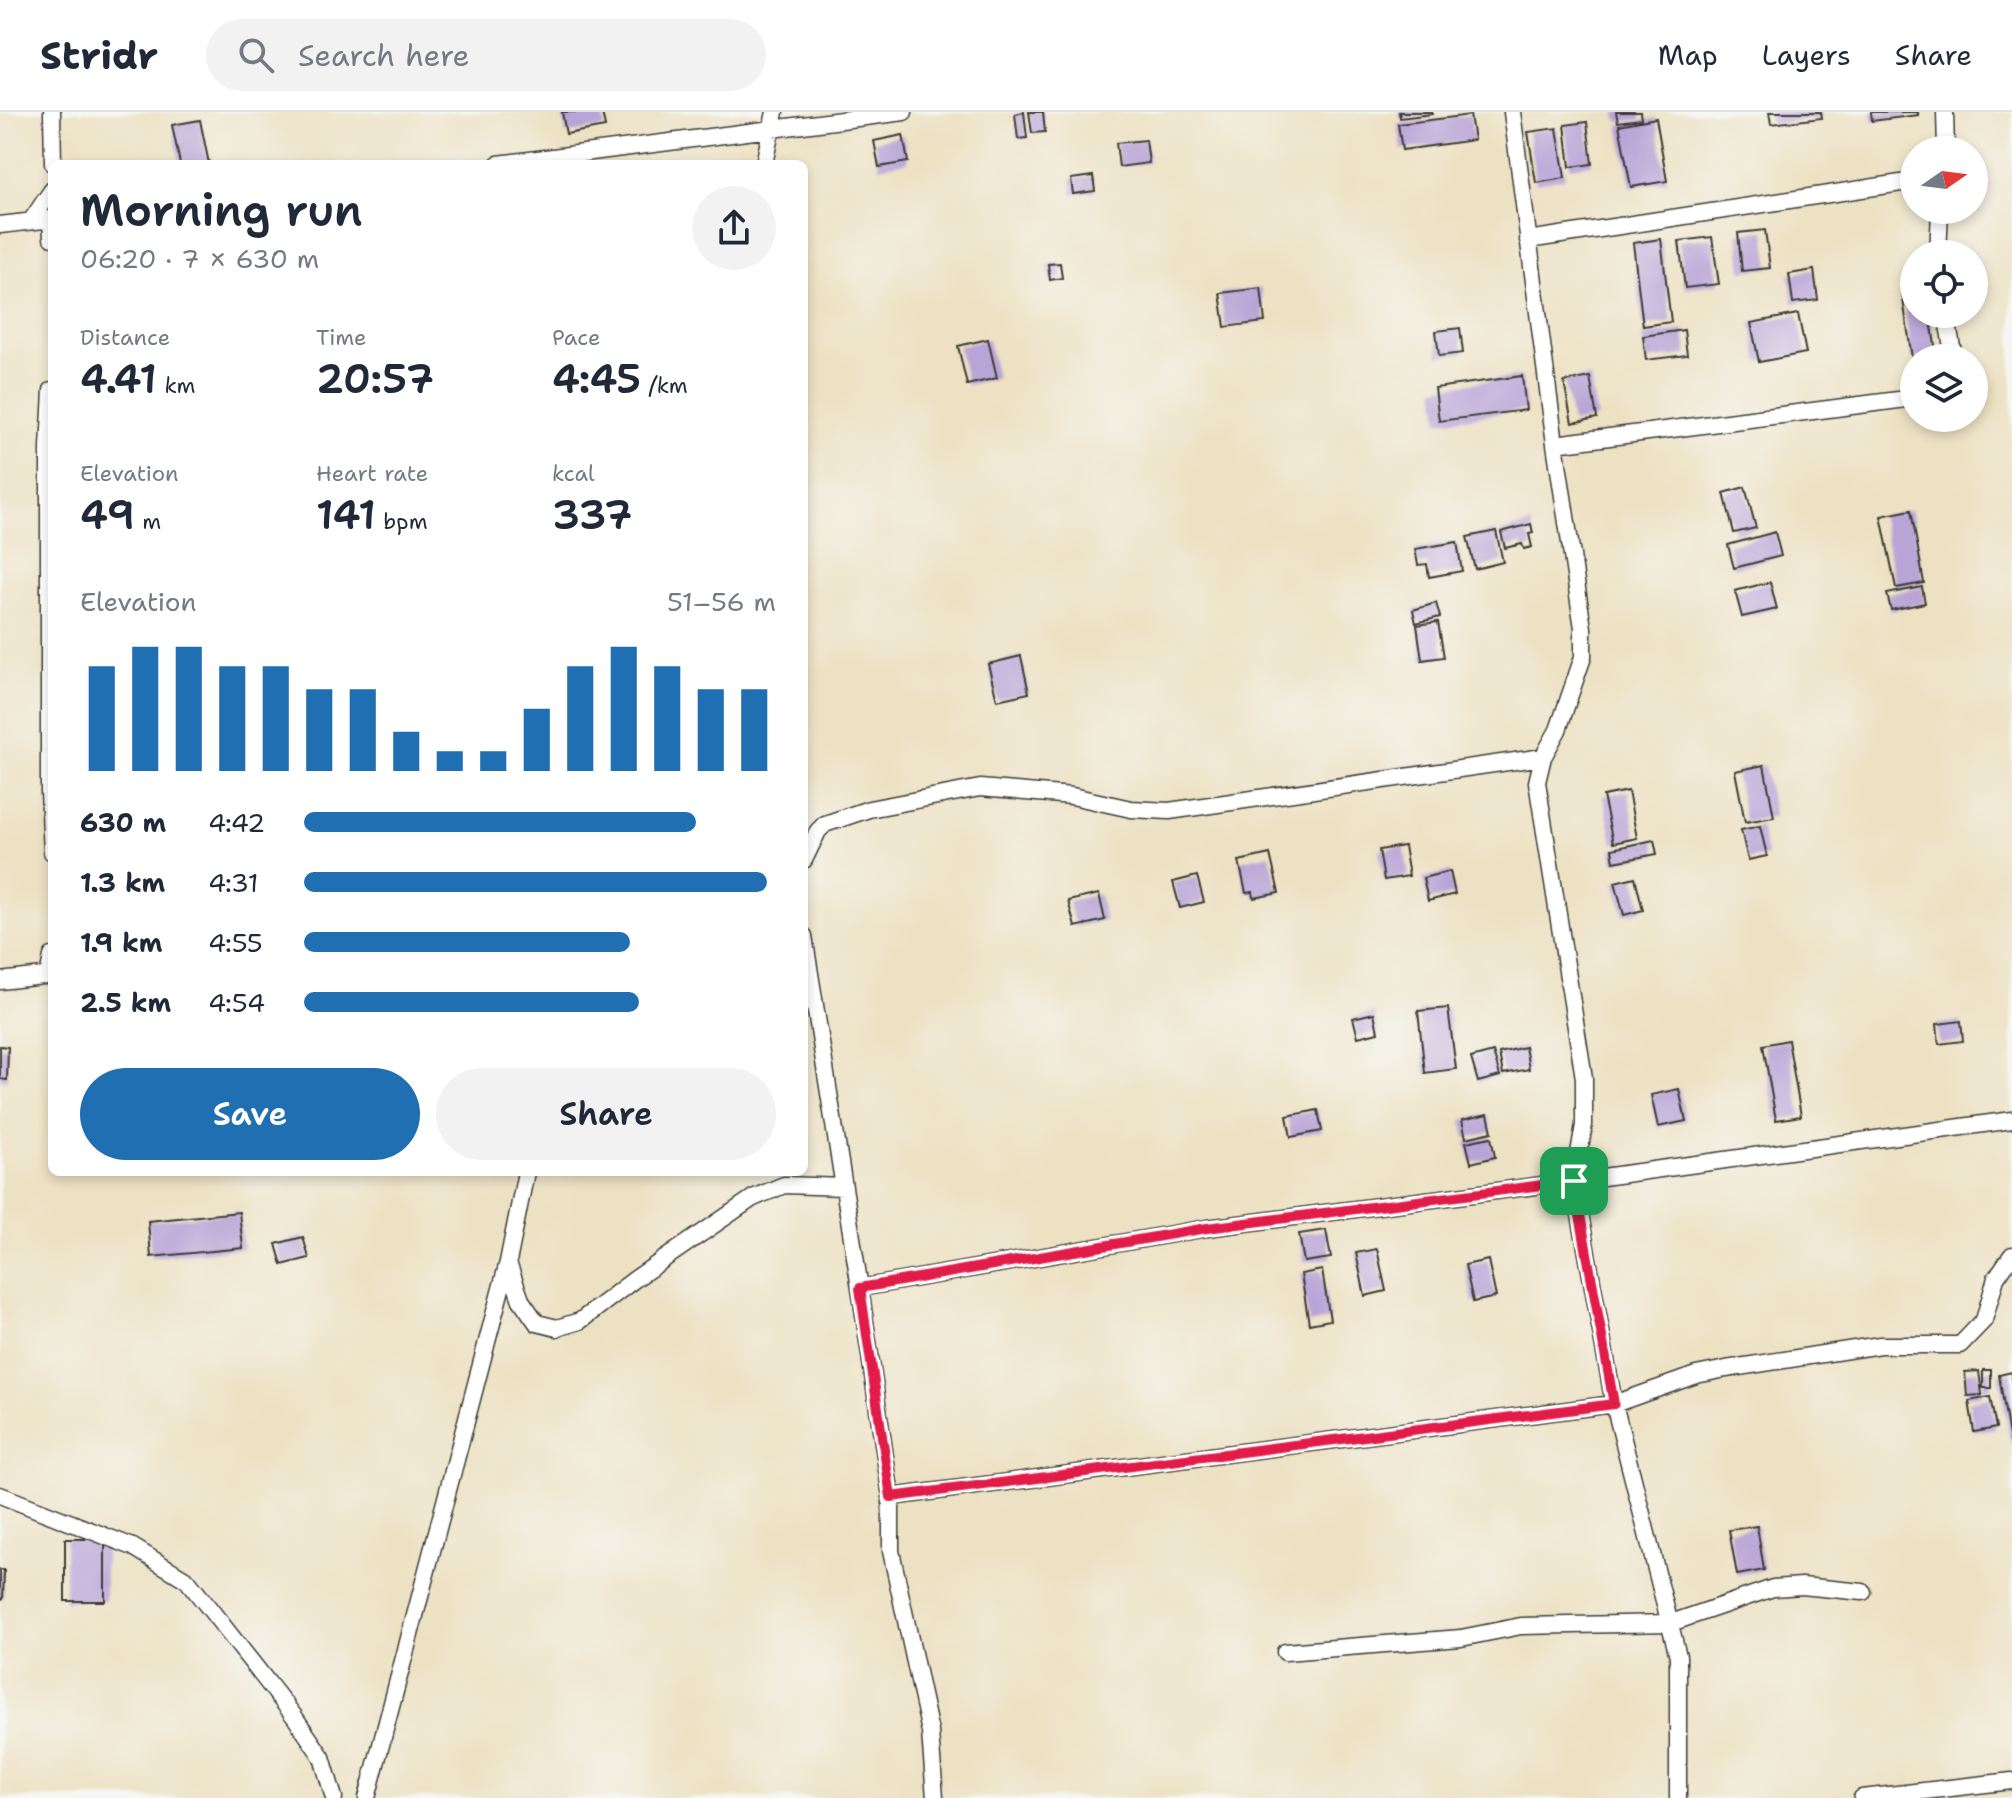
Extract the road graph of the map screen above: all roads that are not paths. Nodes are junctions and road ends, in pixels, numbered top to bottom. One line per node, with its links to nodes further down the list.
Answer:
1 (52, 112): 8 (street)
2 (775, 112): 6 (street)
3 (904, 112): 6 (street)
4 (1512, 112): 16 (street)
5 (1945, 112): 7 (street)
6 (771, 129): 9 (street); 10 (street)
7 (1946, 136)
8 (53, 160)
9 (529, 160)
10 (765, 160)
11 (1900, 183): 16 (street)
12 (48, 196): 14 (street)
13 (48, 219): 14 (street)
14 (31, 221): 15 (street)
15 (0, 225)
16 (1528, 240): 18 (street)
17 (1900, 400): 18 (street)
18 (1555, 444): 19 (street)
19 (1543, 757): 20 (street); 26 (street)
20 (808, 852)
21 (808, 961): 27 (street)
22 (48, 976): 23 (street)
23 (0, 981)
24 (2012, 1120): 26 (street)
25 (525, 1176): 29 (street)
26 (1574, 1181): 30 (street); 31 (street)
27 (844, 1187): 29 (street); 30 (street)
28 (2012, 1255): 31 (street)
29 (508, 1262): 39 (street)
30 (860, 1288): 33 (street)
31 (1614, 1404): 33 (street); 35 (street)
32 (0, 1495): 38 (street)
33 (891, 1497): 40 (street)
34 (1863, 1592): 35 (street)
35 (1671, 1623): 36 (street); 41 (street)
36 (1285, 1652)
37 (2012, 1781): 42 (street)
38 (334, 1798)
39 (367, 1798)
40 (935, 1798)
41 (1678, 1798)
42 (1862, 1798)

